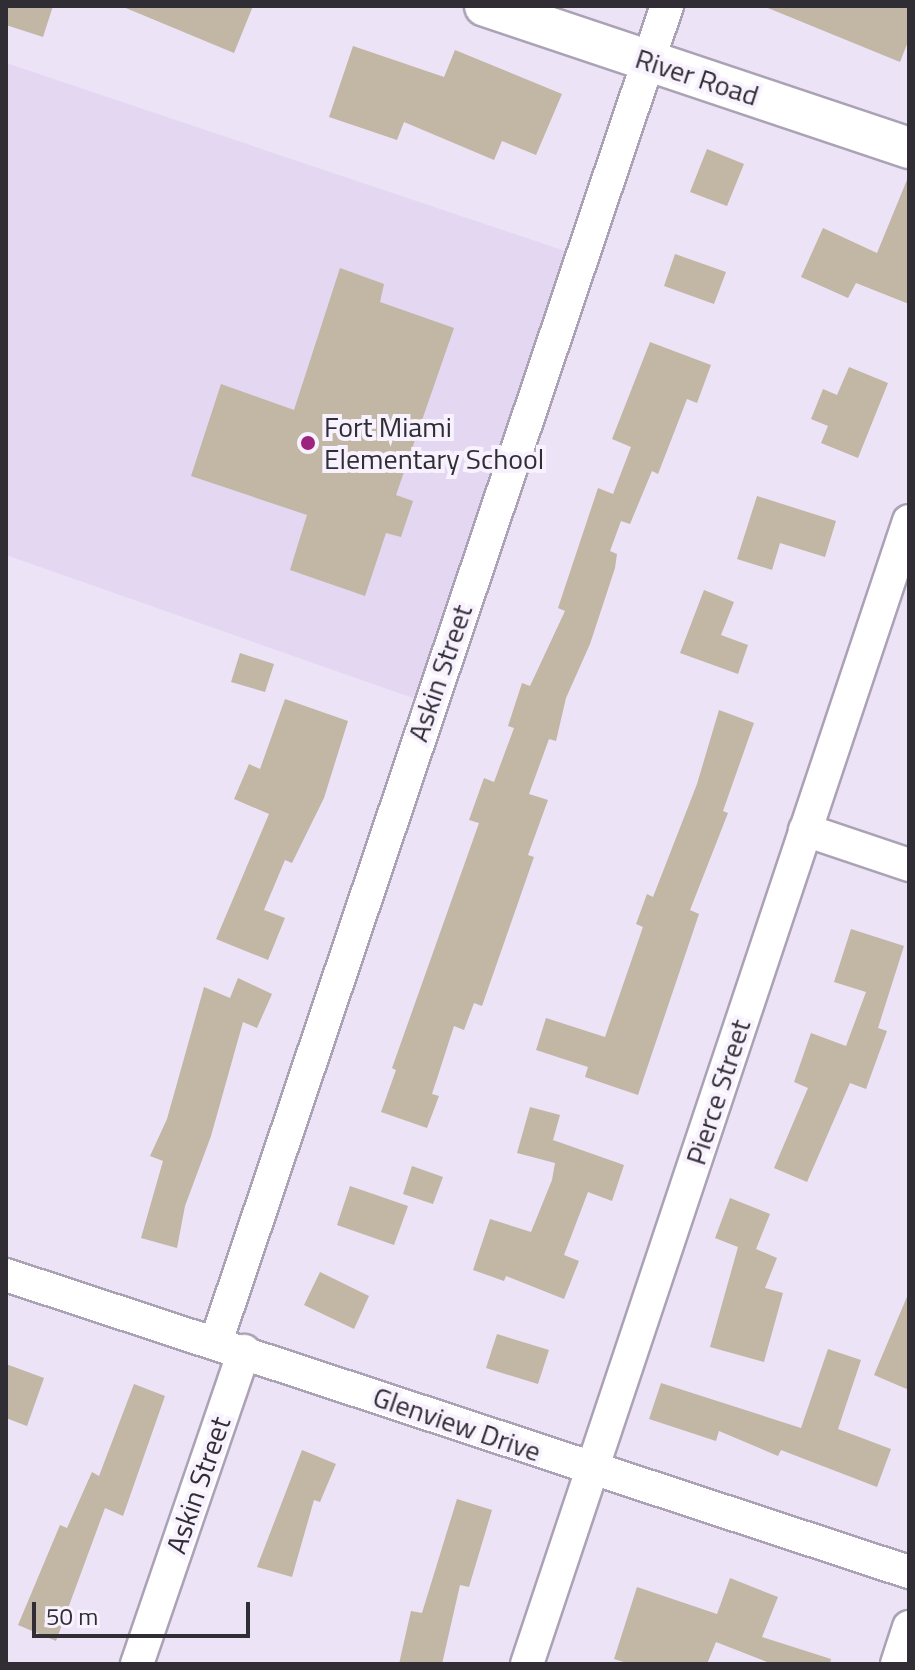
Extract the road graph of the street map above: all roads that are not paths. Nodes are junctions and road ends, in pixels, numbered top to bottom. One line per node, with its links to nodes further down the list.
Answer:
1 (485, 6): 3 (street, River Road)
2 (667, 6): 3 (street, Askin Street)
3 (646, 60): 4 (street, River Road); 9 (street, Askin Street)
4 (909, 148)
5 (909, 521): 6 (street, Pierce Street)
6 (805, 830): 7 (street); 10 (street, Pierce Street)
7 (909, 865)
8 (6, 1275): 9 (street, Glenview Drive)
9 (230, 1346): 10 (street, Glenview Drive); 13 (street, Askin Street)
10 (591, 1470): 11 (street, Glenview Drive); 14 (street, Pierce Street)
11 (909, 1572)
12 (909, 1627): 15 (street)
13 (137, 1664)
14 (527, 1664)
15 (897, 1664)

